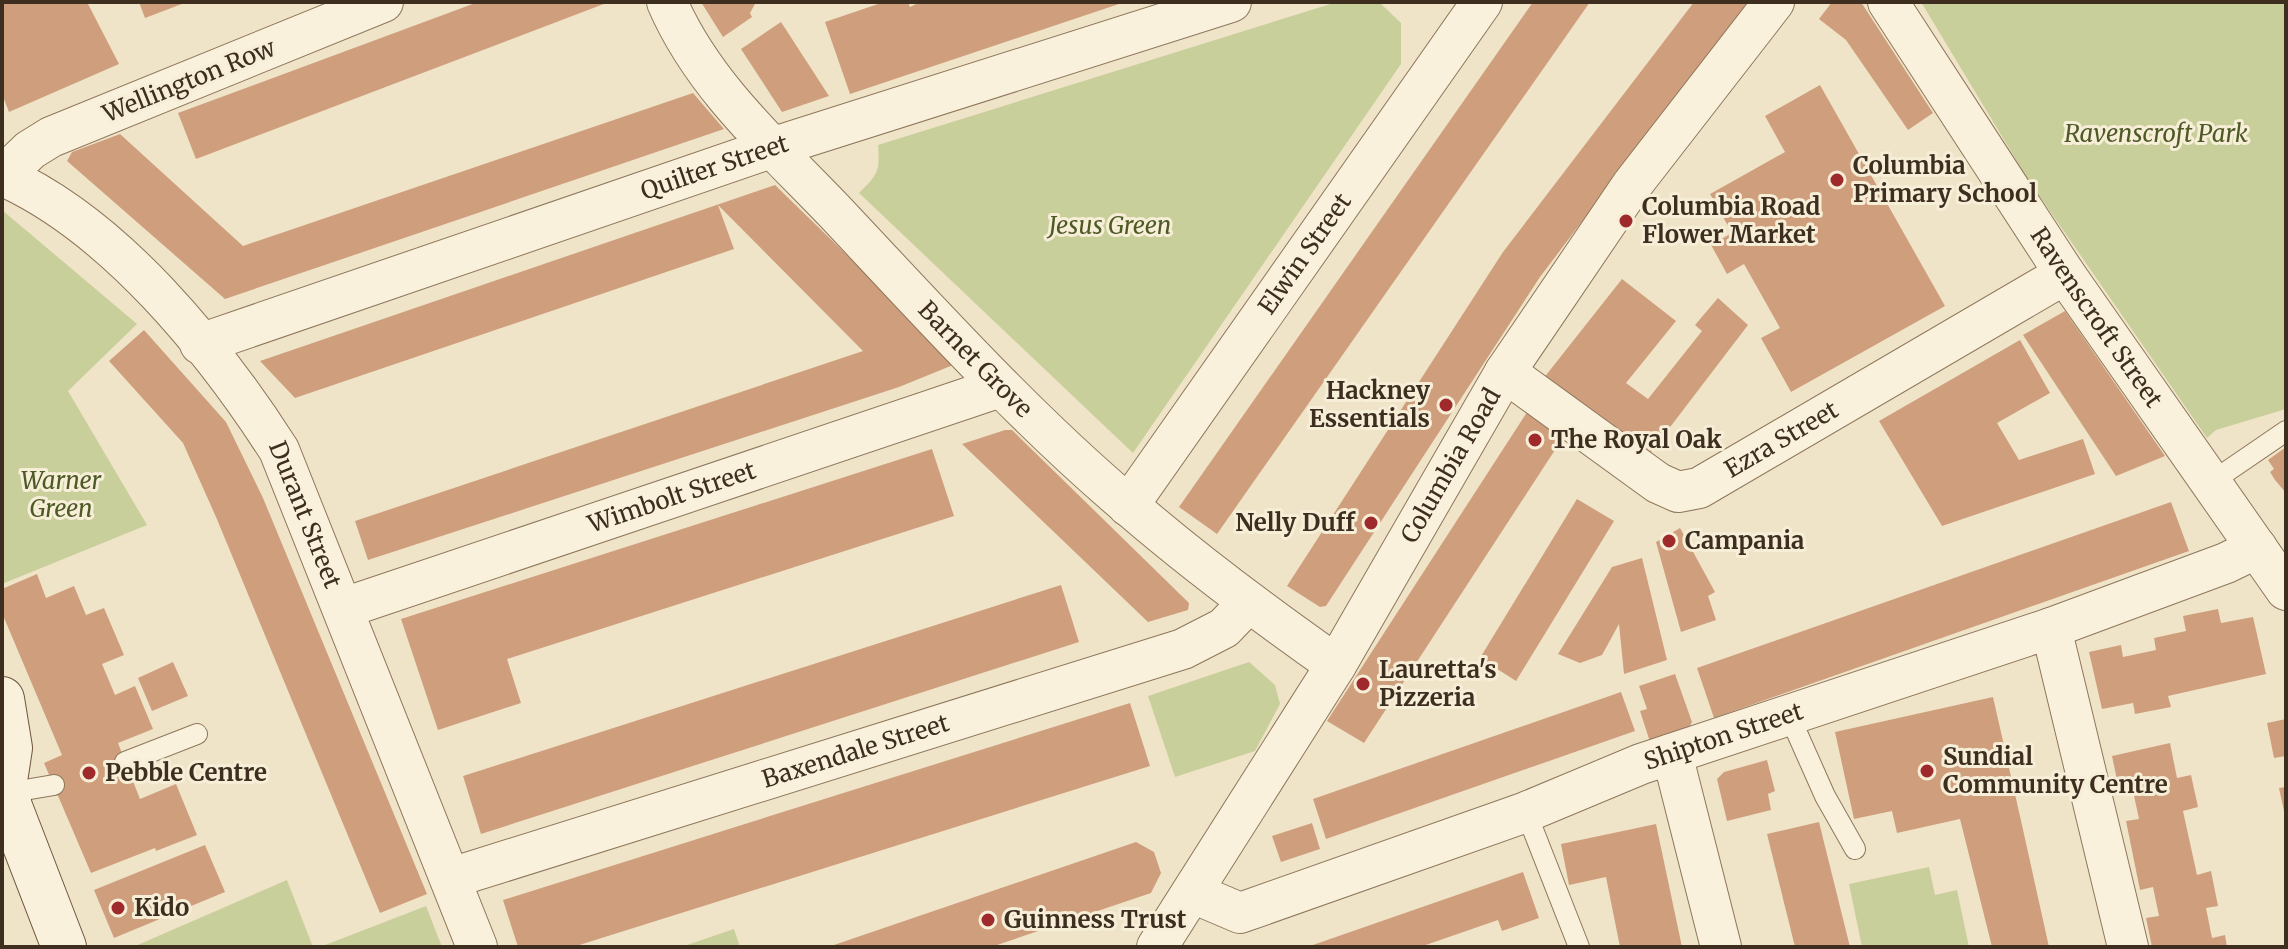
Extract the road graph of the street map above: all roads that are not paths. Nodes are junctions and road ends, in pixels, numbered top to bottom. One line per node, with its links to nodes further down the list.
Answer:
1 (383, 2): 8 (street, Wellington Row)
2 (667, 2): 7 (street, Barnet Grove)
3 (1231, 2): 7 (street, Quilter Street)
4 (1482, 2): 15 (street, Elwin Street)
5 (1774, 2): 11 (street, Columbia Road)
6 (1888, 2): 9 (street, Ravenscroft Street)
7 (771, 148): 10 (street, Quilter Street); 12 (street, Barnet Grove)
8 (3, 176): 10 (street, Durant Street)
9 (2065, 274): 11 (street, Ezra Street); 14 (street, Ravenscroft Street)
10 (200, 344): 19 (street, Durant Street)
11 (1505, 372): 21 (street, Columbia Road)
12 (1000, 387): 15 (street, Barnet Grove); 19 (street, Wimbolt Street)
13 (2286, 431): 14 (lane)
14 (2210, 483): 16 (street, Ravenscroft Street)
15 (1128, 506): 18 (street, Barnet Grove)
16 (2257, 548): 17 (street, Ravenscroft Street); 20 (street, Shipton Street)
17 (2286, 590)
18 (1248, 603): 21 (street, Barnet Grove); 31 (street, Baxendale Street)
19 (344, 608): 31 (street, Durant Street)
20 (2051, 628): 23 (street, Shipton Street); 38 (street)
21 (1336, 665): 32 (street, Columbia Road)
22 (2, 699): 28 (main road)
23 (1789, 715): 25 (street, Shipton Street); 30 (lane)
24 (197, 734): 26 (lane)
25 (1672, 754): 29 (street, Shipton Street); 37 (street)
26 (125, 762)
27 (54, 785): 28 (lane)
28 (7, 793): 33 (main road)
29 (1526, 812): 32 (street, Shipton Street); 36 (lane)
30 (1855, 849)
31 (451, 878): 34 (street, Durant Street)
32 (1193, 893): 35 (street, Columbia Road)
33 (64, 947)
34 (477, 947)
35 (1157, 947)
36 (1579, 947)
37 (1721, 947)
38 (2128, 947)

